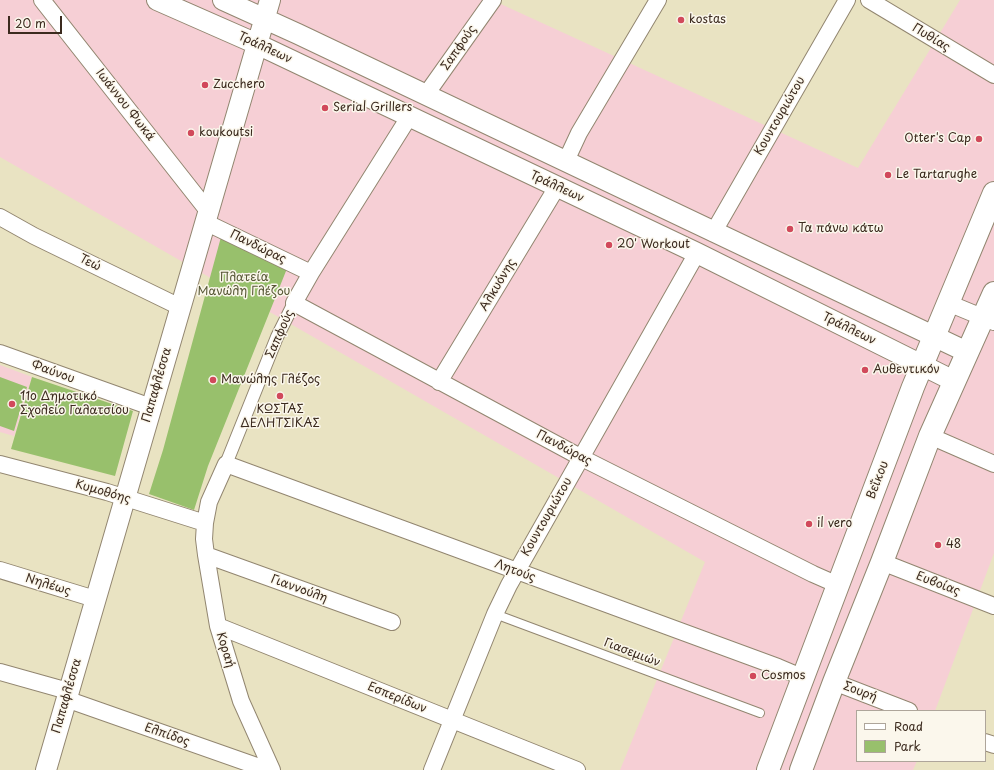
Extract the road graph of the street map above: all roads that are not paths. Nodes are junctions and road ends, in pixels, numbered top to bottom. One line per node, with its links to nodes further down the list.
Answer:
1 (42, 0): 17 (street, Ιωάννου Φωκά)
2 (158, 0): 10 (street, Τράλλεων)
3 (223, 0): 9 (street)
4 (270, 0): 9 (street, Παπαφλέσσα)
5 (493, 0): 12 (street, Σαπφούς)
6 (658, 0): 14 (street)
7 (847, 0): 19 (street, Κουντουριώτου)
8 (869, 0): 11 (street, Πυθίας)
9 (265, 20): 10 (street, Παπαφλέσσα); 12 (street)
10 (257, 44): 13 (street, Τράλλεων); 17 (street, Παπαφλέσσα)
11 (994, 75)
12 (425, 96): 14 (street)
13 (409, 117): 15 (street, Τράλλεων); 21 (street, Σαπφούς)
14 (566, 161): 19 (street)
15 (557, 187): 20 (street, Τράλλεων); 32 (street, Αλκυόνης)
16 (994, 193): 24 (main road, Βεΐκου)
17 (207, 216): 21 (street, Πανδώρας); 25 (street, Παπαφλέσσα)
18 (0, 217): 25 (street, Τεώ)
19 (714, 232): 27 (street)
20 (697, 254): 30 (street, Τράλλεων); 35 (street, Κουντουριώτου)
21 (311, 273): 23 (street, Σαπφούς)
22 (994, 293): 26 (main road)
23 (294, 303): 32 (street, Πανδώρας); 37 (street, Σαπφούς)
24 (948, 303): 26 (street); 27 (main road, Βεΐκου)
25 (180, 307): 33 (street, Παπαφλέσσα)
26 (988, 320): 28 (main road)
27 (934, 337): 28 (street); 30 (main road, Βεΐκου)
28 (967, 352): 31 (main road)
29 (0, 353): 33 (street, Φαύνου)
30 (922, 365): 31 (street, Τράλλεων); 45 (main road, Βεΐκου)
31 (954, 381): 34 (main road)
32 (440, 382): 35 (street, Πανδώρας)
33 (151, 408): 39 (street, Παπαφλέσσα)
34 (930, 436): 38 (street); 42 (main road)
35 (582, 458): 44 (street, Κουντουριώτου); 45 (street, Πανδώρας)
36 (0, 464): 39 (street, Κυμοθόης)
37 (226, 464): 40 (street, Σαπφούς); 44 (street, Λητούς)
38 (994, 464)
39 (125, 498): 40 (street, Κυμοθόης); 46 (street, Παπαφλέσσα)
40 (205, 523): 41 (street, Κοραή)
41 (206, 556): 49 (street, Γιαννούλη); 50 (street, Κοραή)
42 (882, 562): 47 (street, Ευβοίας); 53 (main road)
43 (0, 570): 46 (street, Νηλέως)
44 (516, 571): 48 (street, Κουντουριώτου); 52 (street, Λητούς)
45 (838, 585): 52 (main road, Βεΐκου)
46 (95, 599): 54 (street, Παπαφλέσσα)
47 (994, 606)
48 (495, 614): 56 (lane, Γιασεμιών); 57 (street, Κουντουριώτου)
49 (392, 622)
50 (218, 626): 57 (street, Εσπερίδων); 60 (street, Κοραή)
51 (0, 672): 54 (street, Ελπίδος)
52 (804, 678): 63 (main road, Βεΐκου)
53 (834, 682): 55 (street, Σουρή); 64 (main road)
54 (67, 695): 58 (street, Παπαφλέσσα); 59 (street, Ελπίδος)
55 (906, 710)
56 (760, 713)
57 (451, 720): 61 (street, Κουντουριώτου); 62 (street, Εσπερίδων)
58 (46, 770)
59 (268, 770)
60 (272, 770)
61 (432, 770)
62 (577, 770)
63 (768, 770)
64 (801, 770)

